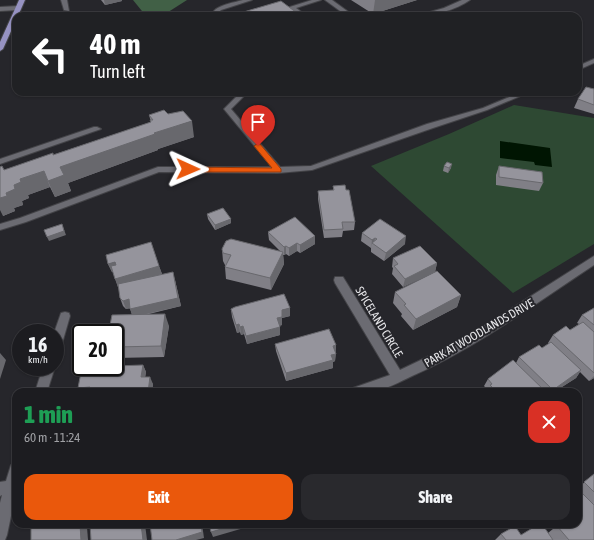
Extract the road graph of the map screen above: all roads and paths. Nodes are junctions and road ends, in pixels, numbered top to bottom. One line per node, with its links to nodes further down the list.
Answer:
1 (22, 0): 7 (main road)
2 (64, 0): 10 (lane)
3 (249, 0): 12 (lane)
4 (318, 0): 8 (lane)
5 (328, 0): 15 (lane)
6 (467, 0): 16 (lane)
7 (18, 8): 9 (lane); 11 (main road)
8 (292, 8): 13 (lane); 14 (lane)
9 (0, 9)
10 (67, 10)
11 (17, 12)
12 (215, 12)
13 (278, 12)
14 (298, 12)
15 (345, 12)
16 (434, 12)
17 (12, 29): 18 (main road)
18 (0, 49)
19 (594, 61): 20 (lane)
20 (582, 66)
21 (241, 96): 25 (lane)
22 (517, 96): 25 (lane)
23 (97, 129): 24 (lane)
24 (0, 162)
25 (278, 170): 26 (lane)
26 (0, 227)
27 (594, 260): 32 (street, PARK AT WOODLANDS DRIVE)
28 (339, 280): 32 (street, SPICELAND CIRCLE)
29 (65, 316): 30 (street)
30 (62, 324)
31 (46, 376): 33 (street)
32 (398, 377): 34 (street, PARK AT WOODLANDS DRIVE)
33 (42, 388)
34 (368, 388)
35 (9, 487): 36 (street)
36 (0, 535)

